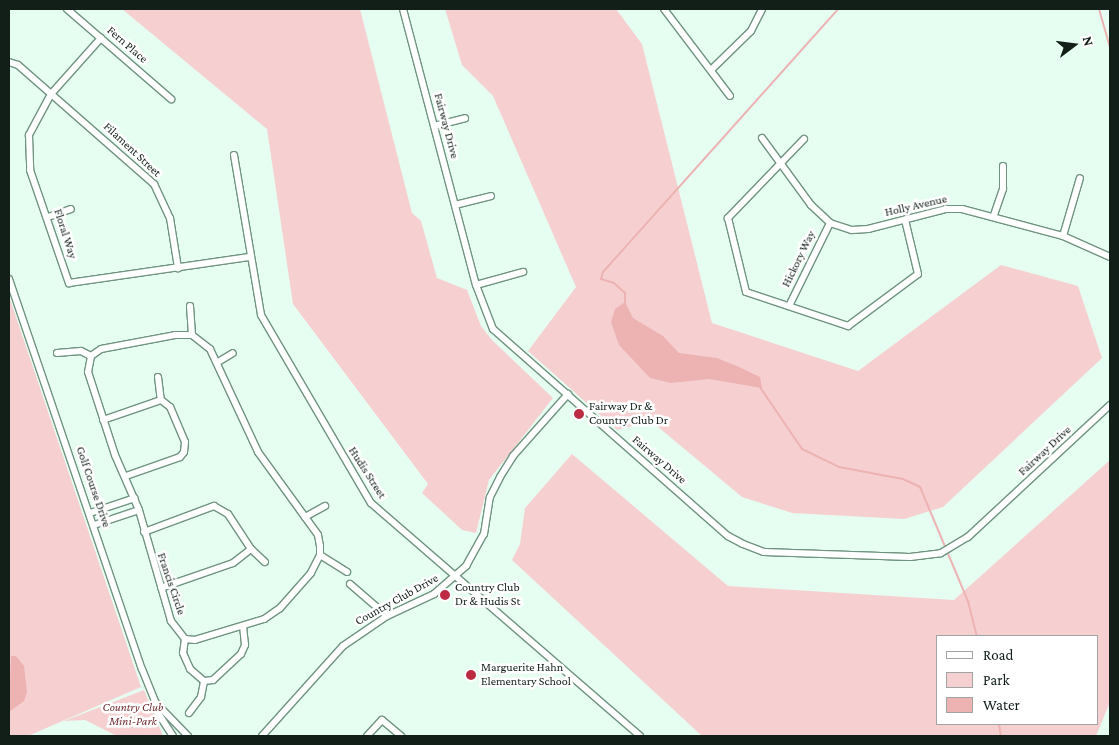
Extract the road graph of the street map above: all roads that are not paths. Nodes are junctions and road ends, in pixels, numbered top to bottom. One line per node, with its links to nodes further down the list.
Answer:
1 (67, 9): 5 (street, Fern Place)
2 (403, 9): 12 (street, Fairway Drive)
3 (664, 9): 7 (street)
4 (762, 9): 7 (street)
5 (101, 38): 8 (street, Floral Way); 10 (street, Fern Place)
6 (9, 62): 8 (street, Filament Street)
7 (711, 70): 9 (street)
8 (51, 94): 23 (street, Floral Way); 29 (street, Filament Street)
9 (730, 96)
10 (171, 99)
11 (465, 118): 12 (street)
12 (434, 126): 20 (street, Fairway Drive)
13 (762, 138): 16 (street)
14 (804, 138): 16 (street)
15 (234, 155): 27 (street, Hudis Street)
16 (779, 163): 25 (street); 34 (street)
17 (1003, 166): 22 (street)
18 (1080, 178): 26 (street)
19 (491, 196): 20 (street)
20 (455, 205): 32 (street, Fairway Drive)
21 (71, 209): 23 (street)
22 (994, 215): 24 (street, Holly Avenue); 26 (street, Holly Avenue)
23 (48, 217): 29 (street, Floral Way)
24 (905, 220): 25 (street, Holly Avenue); 34 (street)
25 (830, 223): 34 (street, Hickory Way)
26 (1063, 236): 28 (street, Holly Avenue)
27 (249, 257): 29 (street, Floral Way); 57 (street, Hudis Street)
28 (1110, 257)
29 (178, 268)
30 (523, 272): 32 (street)
31 (9, 278): 49 (street, Golf Course Drive)
32 (476, 284): 41 (street, Fairway Drive)
33 (190, 306): 35 (street)
34 (789, 306)
35 (192, 335): 38 (street); 39 (street)
36 (57, 353): 38 (street)
37 (234, 353): 39 (street)
38 (91, 356): 44 (street, Francis Circle)
39 (218, 362): 50 (street)
40 (158, 377): 42 (street)
41 (568, 394): 43 (street, Fairway Drive); 57 (street, Country Club Drive)
42 (161, 400): 44 (street); 45 (street)
43 (1110, 405)
44 (103, 420): 45 (street, Francis Circle)
45 (126, 476): 46 (street, Francis Circle)
46 (135, 498): 48 (street, Francis Circle); 49 (street)
47 (325, 506): 50 (street)
48 (139, 510): 51 (street); 52 (street, Francis Circle)
49 (90, 513): 51 (street, Golf Course Drive)
50 (305, 517): 54 (street)
51 (94, 525): 64 (street, Golf Course Drive)
52 (144, 532): 53 (street); 59 (street, Francis Circle)
53 (251, 549): 55 (street); 59 (street)
54 (320, 555): 56 (street); 61 (street)
55 (265, 562)
56 (347, 572)
57 (455, 578): 60 (street, Country Club Drive); 71 (street, Hudis Street)
58 (350, 584): 60 (street)
59 (161, 588): 62 (street, Francis Circle)
60 (387, 616): 68 (street, Country Club Drive)
61 (243, 626): 62 (street); 63 (street)
62 (185, 639): 63 (street)
63 (204, 681): 65 (street)
64 (156, 704): 66 (street, Golf Course Drive); 67 (street, Golf Course Drive)
65 (189, 713)
66 (173, 736)
67 (188, 736)
68 (262, 736)
69 (367, 736): 70 (street)
70 (401, 736)
71 (640, 736)

